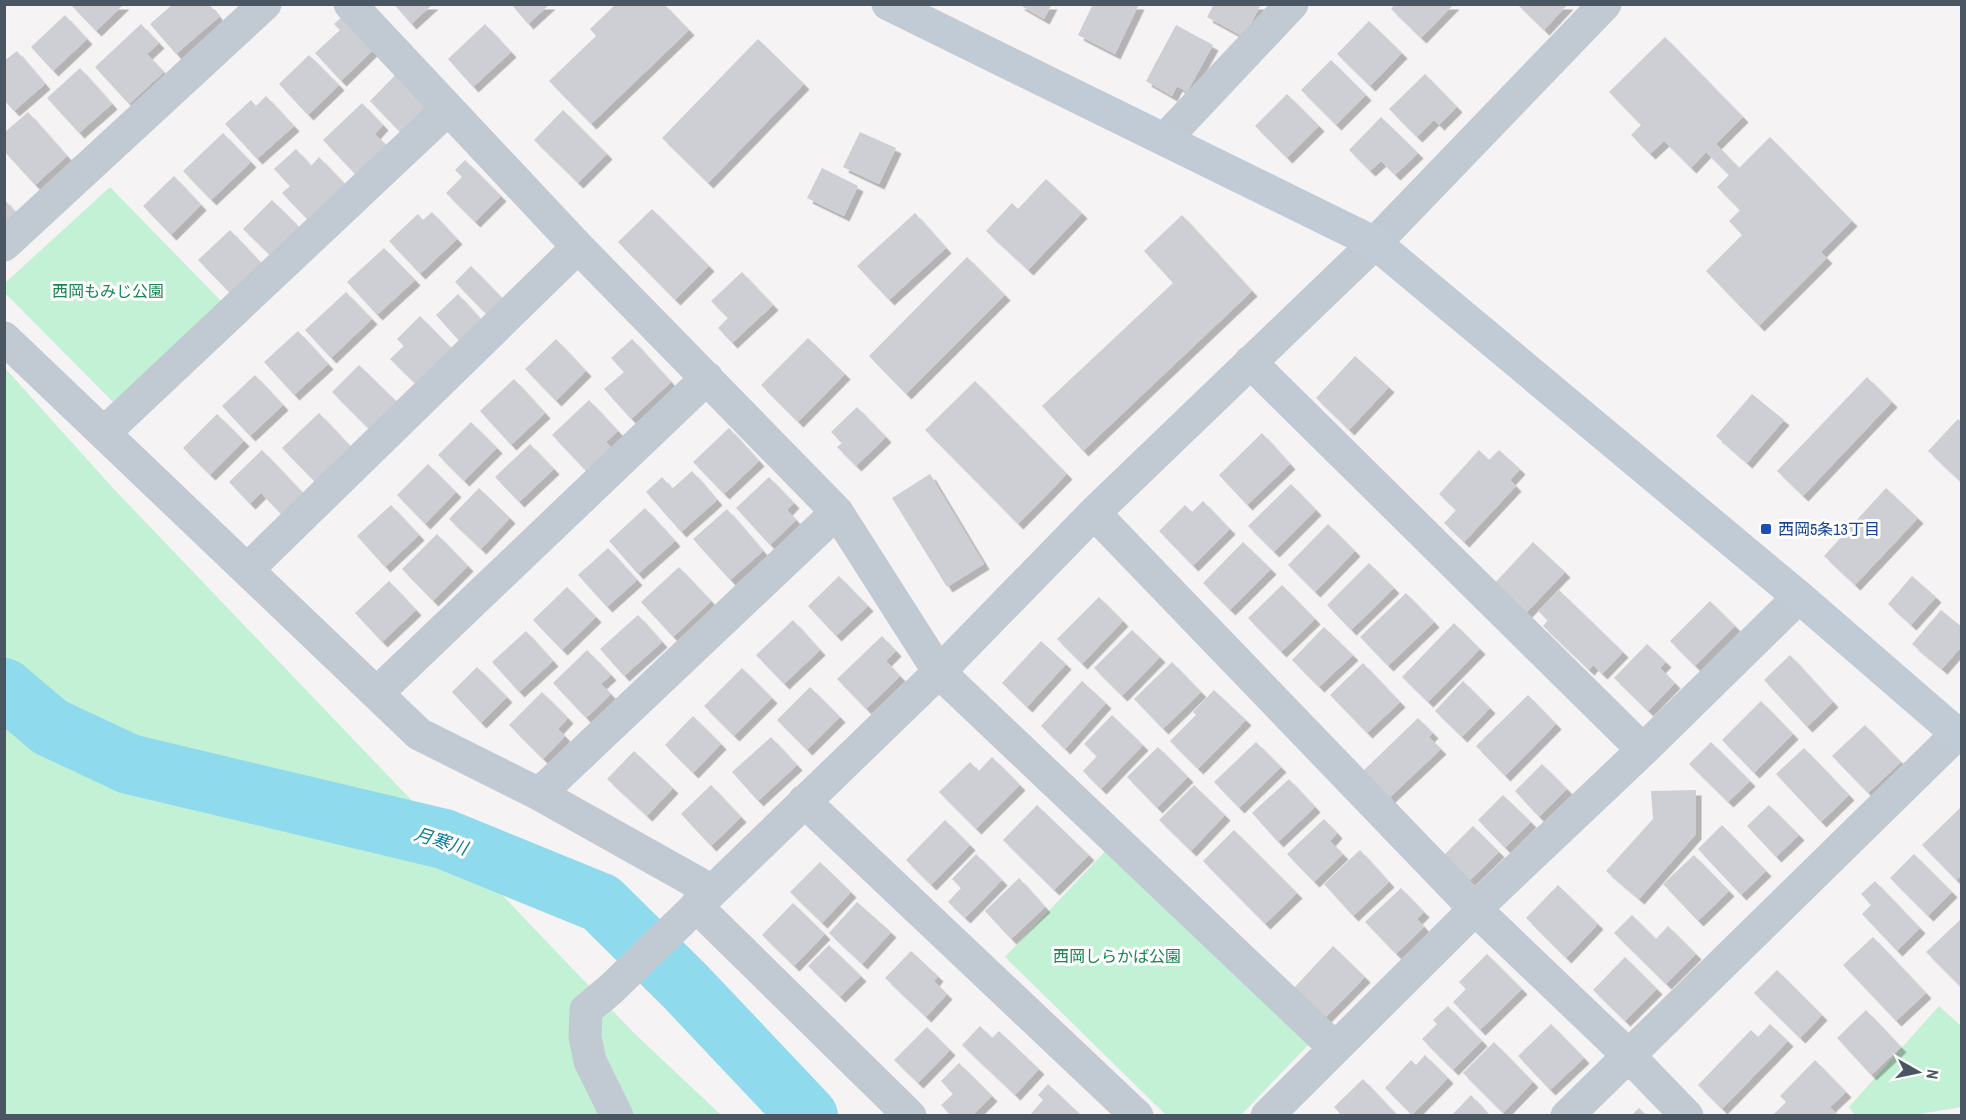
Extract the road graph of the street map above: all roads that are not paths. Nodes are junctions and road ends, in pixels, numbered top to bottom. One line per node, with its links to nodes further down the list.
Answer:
1 (350, 4): 6 (street)
2 (888, 4): 7 (street)
3 (1292, 4): 7 (street)
4 (1605, 4): 8 (street)
5 (254, 8): 9 (street)
6 (448, 109): 10 (street); 14 (street)
7 (1165, 139): 8 (street)
8 (1375, 243): 12 (street); 18 (street)
9 (4, 245)
10 (578, 247): 13 (street); 17 (street)
11 (4, 338): 14 (street)
12 (1250, 362): 16 (street); 22 (street)
13 (707, 378): 15 (street); 20 (street)
14 (105, 432): 17 (street)
15 (837, 512): 19 (street); 23 (street)
16 (1094, 513): 19 (street); 26 (street)
17 (248, 569): 20 (street)
18 (1799, 597): 21 (street); 22 (street)
19 (939, 672): 24 (street); 27 (street)
20 (377, 693): 23 (street)
21 (1959, 736): 28 (street)
22 (1642, 750): 26 (street)
23 (538, 794): 25 (street)
24 (804, 801): 25 (street); 31 (street)
25 (695, 907): 29 (street); 30 (street)
26 (1474, 909): 27 (street); 28 (street)
27 (1335, 1048): 32 (street)
28 (1629, 1056): 33 (street); 34 (street)
29 (616, 1116)
30 (910, 1116)
31 (1137, 1116)
32 (1267, 1116)
33 (1568, 1116)
34 (1687, 1116)

